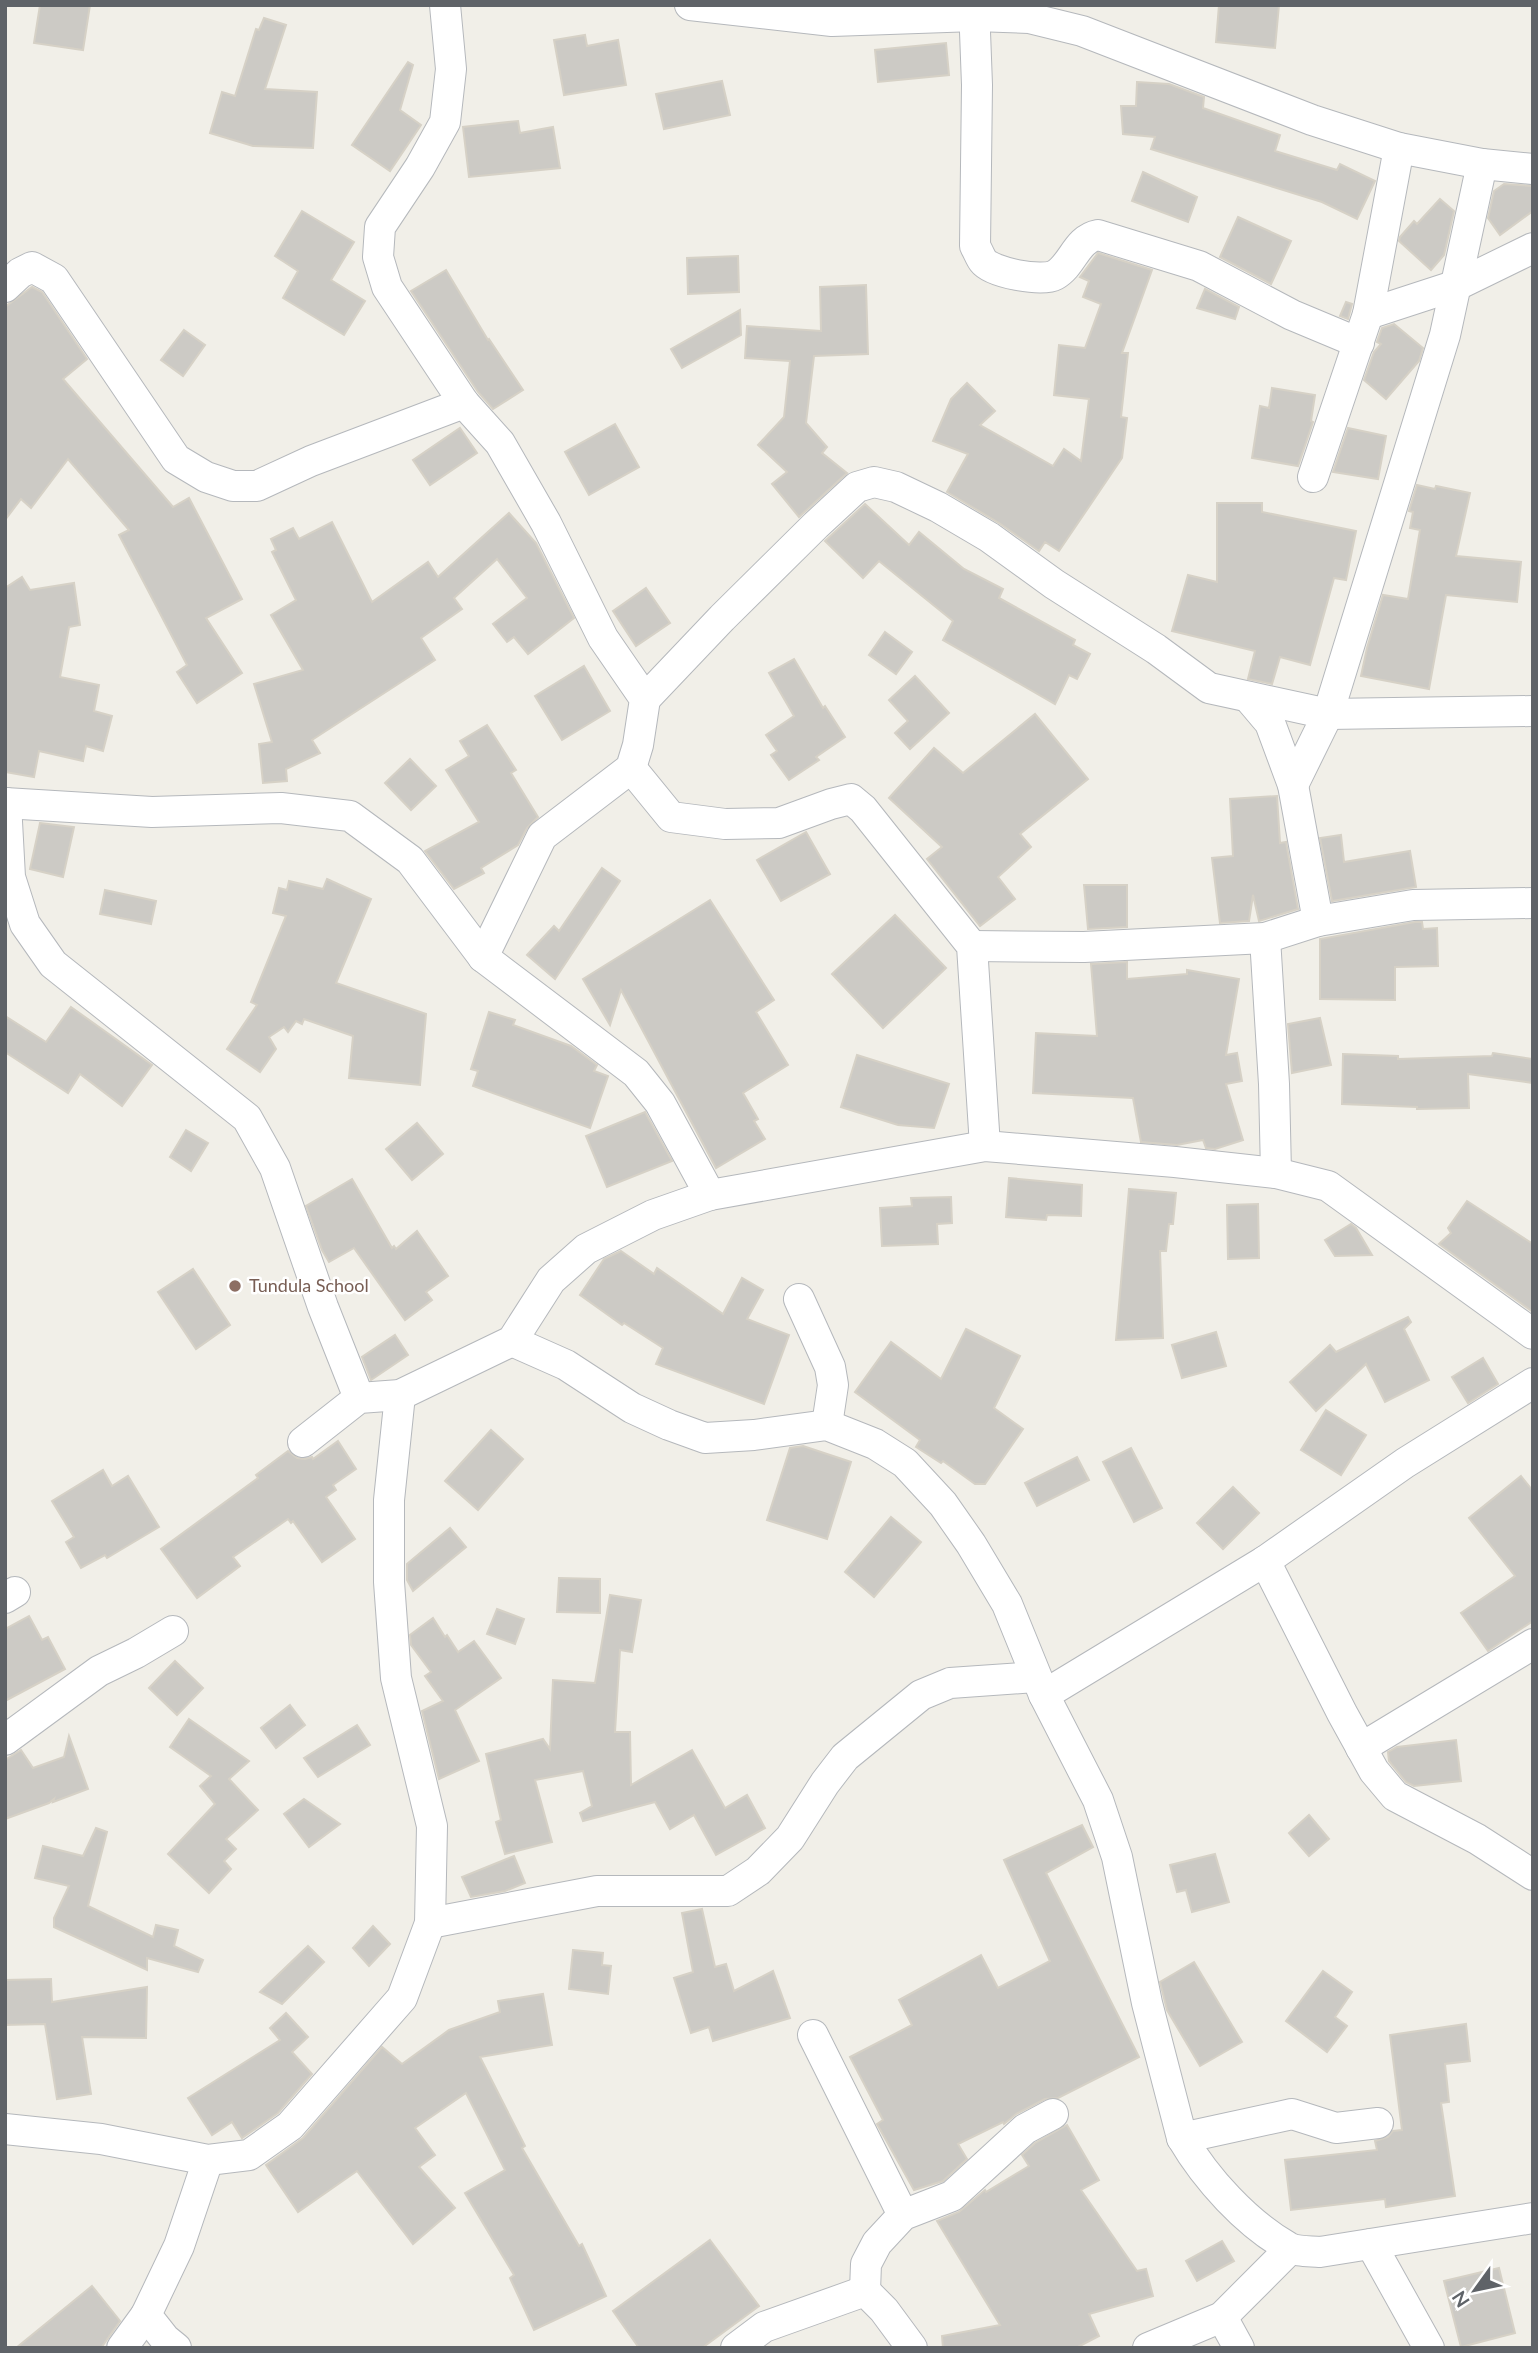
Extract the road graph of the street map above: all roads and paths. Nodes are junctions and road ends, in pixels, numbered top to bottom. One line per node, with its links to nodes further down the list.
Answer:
1 (445, 5): 12 (street)
2 (690, 5): 3 (street)
3 (975, 11): 4 (street); 11 (street)
4 (1399, 148): 5 (street); 10 (street)
5 (1482, 164): 6 (street); 8 (street)
6 (1533, 169)
7 (1533, 248): 8 (street)
8 (1457, 285): 10 (street); 17 (street)
9 (5, 286): 12 (street)
10 (1368, 314): 11 (street)
11 (1359, 344): 13 (street)
12 (464, 403): 15 (street)
13 (1313, 477)
14 (1248, 697): 15 (street); 17 (street); 19 (street)
15 (645, 699): 18 (street)
16 (1533, 711): 17 (street)
17 (1328, 714): 19 (street)
18 (631, 768): 24 (street); 25 (street)
19 (1293, 785): 22 (street)
20 (6, 803): 25 (street); 34 (street)
21 (1533, 903): 22 (street)
22 (1318, 921): 23 (street)
23 (1265, 938): 24 (street); 27 (street)
24 (972, 946): 26 (street)
25 (483, 957): 28 (street)
26 (985, 1146): 27 (street); 28 (street)
27 (1276, 1173): 30 (street)
28 (710, 1195): 31 (street)
29 (799, 1298): 35 (street)
30 (1533, 1334)
31 (512, 1341): 33 (street); 35 (street)
32 (1533, 1383): 37 (street)
33 (400, 1395): 34 (street); 44 (street)
34 (359, 1398): 36 (street)
35 (827, 1424): 40 (street)
36 (303, 1442)
37 (1265, 1561): 40 (street); 42 (street)
38 (173, 1631): 41 (street)
39 (1533, 1644): 42 (street)
40 (1040, 1686): 44 (street); 49 (street)
41 (5, 1740)
42 (1361, 1748): 43 (street)
43 (1533, 1875)
44 (430, 1923): 50 (street)
45 (813, 2035): 51 (street)
46 (1053, 2114): 51 (street)
47 (1378, 2123): 49 (street)
48 (5, 2129): 50 (street)
49 (1182, 2138): 54 (street)
50 (208, 2160): 56 (street)
51 (903, 2216): 55 (street)
52 (1533, 2218): 53 (street)
53 (1371, 2244): 54 (street); 64 (street)
54 (1290, 2249): 57 (street)
55 (865, 2291): 60 (street); 61 (street)
56 (146, 2315): 58 (street); 59 (street)
57 (1222, 2317): 62 (street); 63 (street)
58 (122, 2348)
59 (176, 2348)
60 (736, 2348)
61 (912, 2348)
62 (1147, 2348)
63 (1239, 2348)
64 (1429, 2348)

